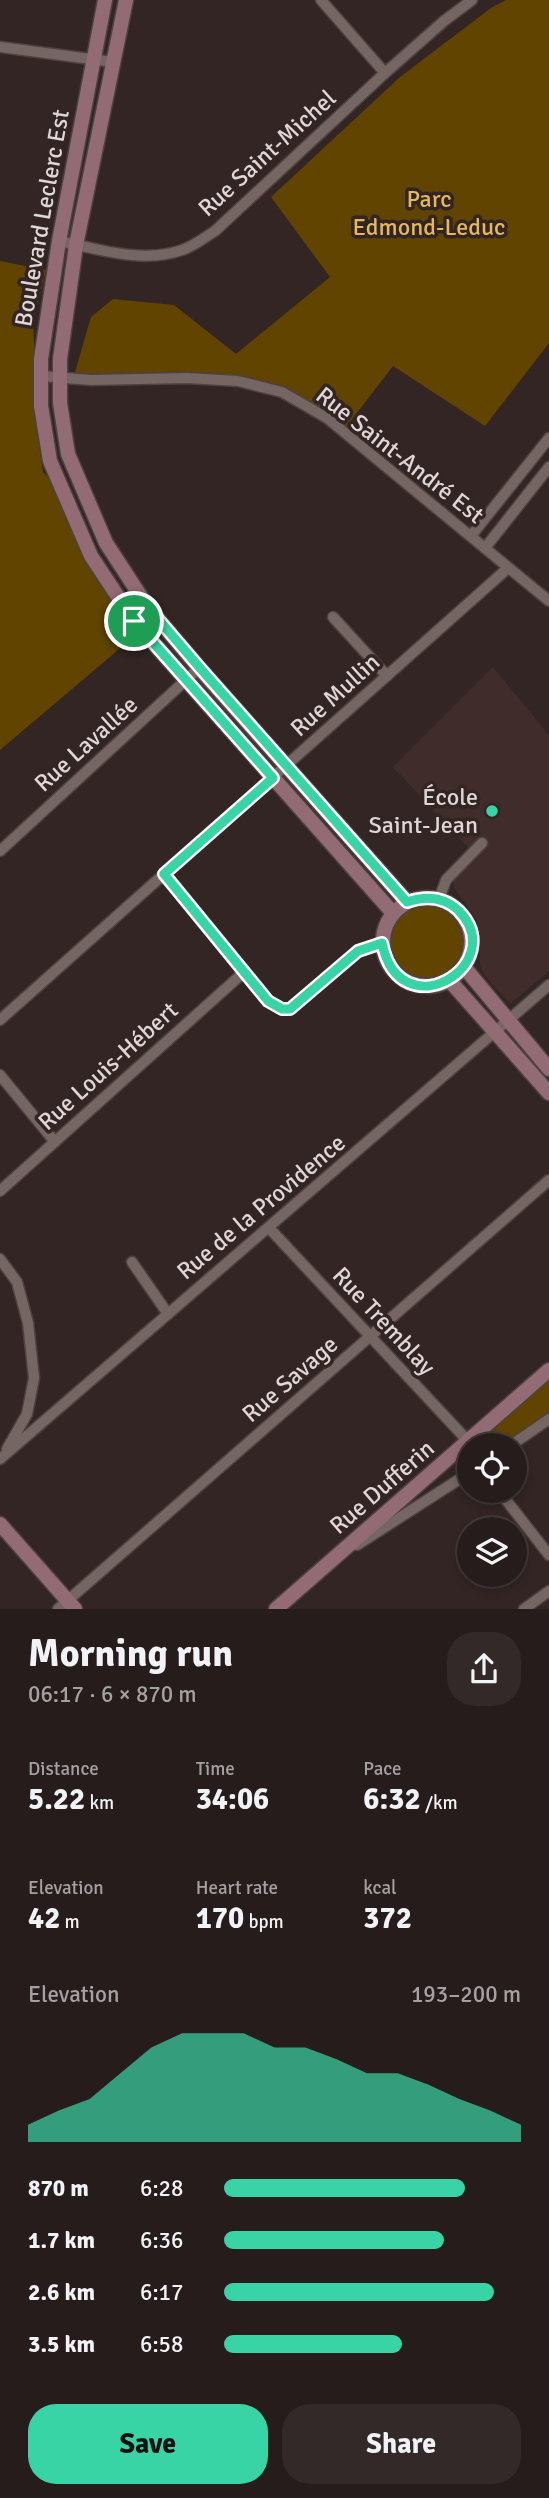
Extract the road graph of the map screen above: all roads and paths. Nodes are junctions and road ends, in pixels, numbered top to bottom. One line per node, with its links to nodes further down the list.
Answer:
1 (105, 0): 6 (street, Boulevard Leclerc Est)
2 (126, 0): 7 (street, Boulevard Leclerc Est)
3 (321, 0): 8 (street)
4 (472, 0): 8 (street, Rue Saint-Michel)
5 (0, 47): 6 (street)
6 (93, 59): 7 (street); 9 (street, Boulevard Leclerc Est)
7 (113, 62): 10 (street, Boulevard Leclerc Est)
8 (385, 73): 10 (street, Rue Saint-Michel)
9 (59, 242): 10 (street, Rue Saint-Michel); 11 (street, Boulevard Leclerc Est)
10 (76, 245): 12 (street, Boulevard Leclerc Est)
11 (41, 376): 12 (street, Rue Saint-André Est); 21 (street, Boulevard Leclerc Est)
12 (60, 377): 15 (street, Rue Saint-André Est); 19 (street, Boulevard Leclerc Est)
13 (547, 445): 15 (street)
14 (549, 467): 16 (street)
15 (471, 536): 16 (street, Rue Saint-André Est)
16 (485, 548): 17 (street, Rue Saint-André Est)
17 (508, 568): 18 (street, Rue Saint-André Est); 23 (street, Rue Mullin)
18 (549, 601)
19 (147, 606): 21 (street); 22 (street, Boulevard Leclerc Est)
20 (333, 617): 23 (street)
21 (134, 621): 24 (street, Boulevard Leclerc Est)
22 (200, 668): 24 (street, Rue Lavallée); 25 (street, Boulevard Leclerc Est)
23 (387, 676): 25 (street, Rue Mullin)
24 (186, 681): 26 (street, Boulevard Leclerc Est); 28 (street, Rue Lavallée)
25 (287, 766): 26 (street, Rue Mullin); 31 (street, Boulevard Leclerc Est)
26 (273, 778): 29 (street, Rue Mullin); 32 (street, Boulevard Leclerc Est)
27 (482, 843): 30 (street)
28 (0, 851)
29 (164, 874): 35 (street); 38 (street, Rue Mullin)
30 (439, 899): 31 (street); 34 (street)
31 (407, 902): 32 (street)
32 (393, 913): 33 (street)
33 (382, 943): 35 (street); 36 (street)
34 (464, 967): 36 (street); 39 (street)
35 (243, 973): 44 (street, Rue Louis-Hébert)
36 (450, 981): 40 (street)
37 (549, 985): 39 (street, Rue de la Providence)
38 (0, 1020)
39 (508, 1022): 40 (street, Rue de la Providence); 41 (street)
40 (496, 1032): 43 (street); 47 (street, Rue de la Providence)
41 (549, 1069)
42 (0, 1075): 44 (street)
43 (549, 1093)
44 (55, 1142): 46 (street, Rue Louis-Hébert)
45 (549, 1180): 51 (street, Rue Savage)
46 (0, 1191)
47 (270, 1229): 50 (street, Rue de la Providence); 51 (street, Rue Tremblay)
48 (0, 1259): 58 (street)
49 (132, 1262): 50 (street)
50 (168, 1314): 58 (street, Rue de la Providence)
51 (370, 1336): 54 (street, Rue Tremblay); 65 (street, Rue Savage)
52 (549, 1370): 55 (street, Rue Dufferin)
53 (549, 1419): 56 (street)
54 (461, 1433)
55 (477, 1433)
56 (527, 1434)
57 (457, 1451): 63 (street, Rue Dufferin)
58 (1, 1459)
59 (457, 1481): 63 (street)
60 (508, 1503): 62 (street)
61 (0, 1524): 65 (street)
62 (549, 1555)
63 (334, 1560): 66 (street, Rue Dufferin)
64 (549, 1591): 67 (street)
65 (67, 1606)
66 (276, 1609)
67 (524, 1609)

